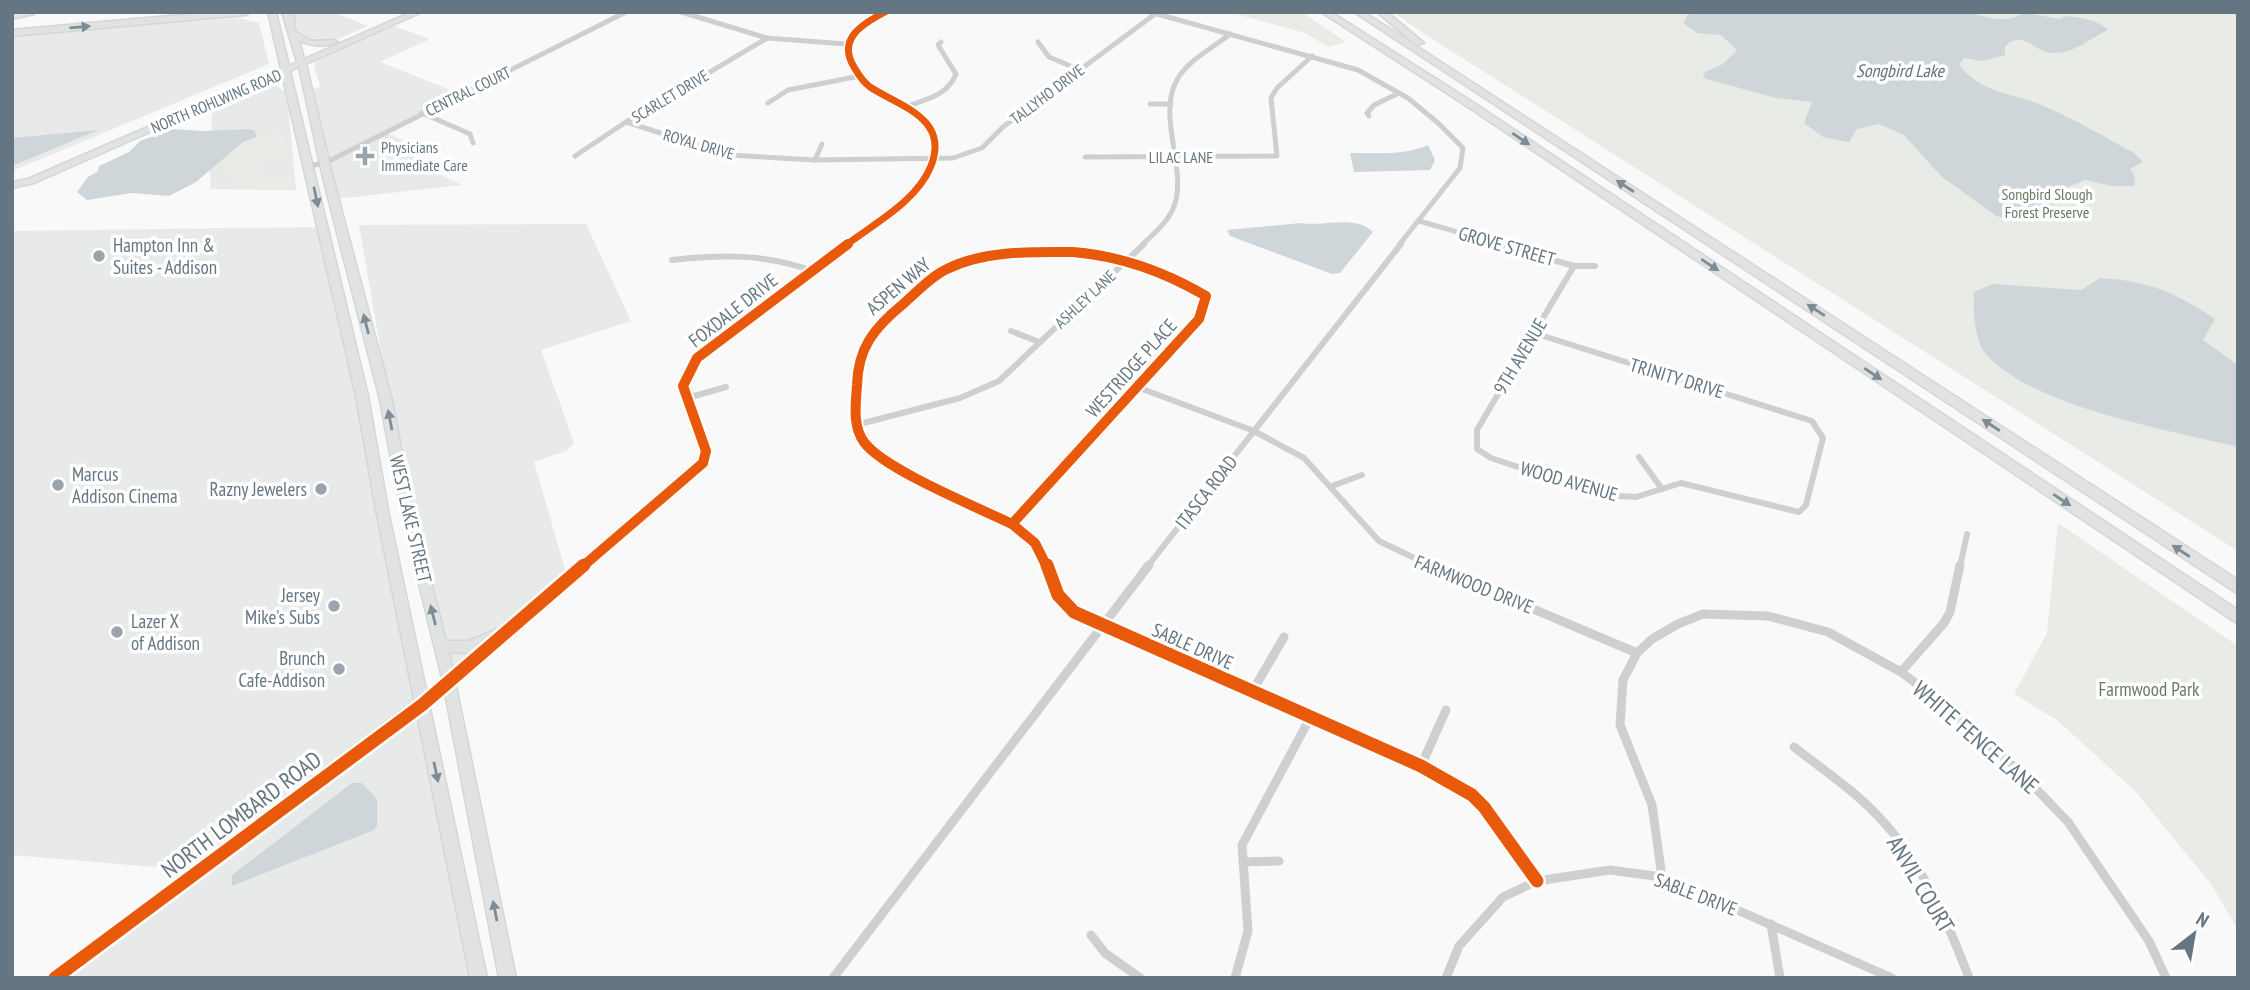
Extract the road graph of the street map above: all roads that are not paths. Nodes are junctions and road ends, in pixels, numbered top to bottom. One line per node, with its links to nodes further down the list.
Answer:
1 (31, 12): 18 (highway)
2 (129, 12): 3 (highway)
3 (214, 12)
4 (246, 12): 20 (highway, one-way to 4)
5 (272, 12): 29 (main road, WEST LAKE STREET)
6 (286, 12): 19 (main road, WEST LAKE STREET)
7 (291, 12): 19 (highway)
8 (402, 12): 23 (main road, NORTH ROHLWING ROAD)
9 (418, 12): 28 (main road, NORTH ROHLWING ROAD)
10 (626, 12): 40 (street, CENTRAL COURT)
11 (681, 12): 22 (street)
12 (885, 12): 26 (street)
13 (1325, 12): 35 (highway)
14 (1335, 12): 35 (highway)
15 (1358, 12): 45 (highway)
16 (1381, 12): 45 (highway)
17 (1152, 13): 21 (street, ITASCA ROAD); 30 (street, TALLYHO DRIVE)
18 (12, 16)
19 (292, 30): 23 (main road); 28 (main road, WEST LAKE STREET)
20 (12, 33)
21 (1230, 34): 27 (street, ITASCA ROAD); 38 (street, ASHLEY LANE)
22 (767, 38): 26 (street); 42 (street, SCARLET DRIVE)
23 (334, 42): 28 (main road, NORTH ROHLWING ROAD)
24 (941, 42): 39 (street)
25 (1038, 42): 30 (street)
26 (846, 44): 31 (street)
27 (1312, 56): 34 (street, ITASCA ROAD); 48 (street, LILAC LANE)
28 (301, 60): 29 (main road, NORTH ROHLWING ROAD); 51 (main road, WEST LAKE STREET)
29 (283, 68): 32 (main road, NORTH ROHLWING ROAD); 33 (main road, WEST LAKE STREET); 53 (main road, NORTH ROHLWING ROAD)
30 (1080, 70): 49 (street, TALLYHO DRIVE)
31 (860, 76): 36 (street); 39 (street)
32 (241, 90): 33 (main road); 53 (main road, NORTH ROHLWING ROAD)
33 (290, 93): 52 (main road, WEST LAKE STREET)
34 (1397, 94): 41 (street); 54 (street, ITASCA ROAD)
35 (1465, 101): 79 (highway, one-way to 79)
36 (768, 103)
37 (1150, 104): 38 (street)
38 (1171, 104): 48 (street, ASHLEY LANE)
39 (908, 106): 49 (street)
40 (422, 113): 43 (street); 51 (street, CENTRAL COURT)
41 (1368, 116)
42 (626, 122): 46 (street, SCARLET DRIVE); 50 (street, ROYAL DRIVE)
43 (473, 143)
44 (821, 144): 50 (street)
45 (1575, 153): 78 (highway, one-way to 45)
46 (575, 156)
47 (1085, 157): 48 (street, LILAC LANE)
48 (1175, 157): 56 (street, ASHLEY LANE)
49 (934, 158): 50 (street, ROYAL DRIVE); 59 (street, FOXDALE DRIVE)
50 (815, 160)
51 (325, 163): 52 (street, CENTRAL COURT); 83 (main road, WEST LAKE STREET, one-way to 51)
52 (309, 166): 88 (main road, WEST LAKE STREET, one-way to 88)
53 (12, 185)
54 (1419, 221): 57 (street, GROVE STREET); 69 (street, ITASCA ROAD)
55 (672, 260): 59 (street)
56 (1125, 261): 64 (street, ASHLEY LANE); 66 (street, WESTRIDGE PLACE); 68 (street, ASPEN WAY)
57 (1574, 266): 58 (street, GROVE STREET); 62 (street, 9TH AVENUE)
58 (1595, 266)
59 (813, 271): 63 (street, FOXDALE DRIVE)
60 (706, 324): 63 (street, FOXDALE DRIVE)
61 (1011, 331): 64 (street, ASHLEY LANE)
62 (1534, 333): 70 (street, 9TH AVENUE); 75 (street, TRINITY DRIVE)
63 (727, 335): 67 (street, FOXDALE DRIVE)
64 (1039, 342): 68 (street, ASHLEY LANE)
65 (726, 387): 67 (street)
66 (1137, 387): 69 (street, FARMWOOD DRIVE); 76 (street, WESTRIDGE PLACE)
67 (687, 398): 81 (street, FOXDALE DRIVE)
68 (856, 425): 76 (street, SABLE DRIVE)
69 (1254, 431): 73 (street, FARMWOOD DRIVE); 80 (street, ITASCA ROAD)
70 (1477, 449): 74 (street, WOOD AVENUE)
71 (1639, 457): 74 (street)
72 (1362, 475): 73 (street)
73 (1332, 486): 84 (street, FARMWOOD DRIVE)
74 (1662, 489): 75 (street, WOOD AVENUE)
75 (1799, 512)
76 (1012, 524): 80 (street, SABLE DRIVE)
77 (1967, 534): 85 (street)
78 (2238, 588)
79 (2238, 618)
80 (1102, 625): 87 (street, SABLE DRIVE); 103 (street, ITASCA ROAD)
81 (510, 629): 83 (main road); 86 (street, FOXDALE DRIVE)
82 (1284, 637): 87 (street)
83 (441, 646): 86 (main road, WEST LAKE STREET)
84 (1637, 653): 85 (street, WHITE FENCE LANE); 95 (street)
85 (1901, 672): 109 (street, WHITE FENCE LANE)
86 (450, 682): 88 (street, NORTH LOMBARD ROAD); 102 (main road, WEST LAKE STREET, one-way to 86)
87 (1252, 692): 90 (street, SABLE DRIVE)
88 (422, 705): 100 (street, NORTH LOMBARD ROAD); 101 (main road, WEST LAKE STREET, one-way to 101)
89 (1446, 710): 92 (street)
90 (1310, 718): 92 (street, SABLE DRIVE); 94 (street)
91 (1794, 747): 108 (street, ANVIL COURT)
92 (1421, 766): 96 (street, SABLE DRIVE)
93 (1279, 861): 94 (street)
94 (1243, 862): 105 (street)
95 (1662, 877): 96 (street, SABLE DRIVE); 97 (street, SABLE DRIVE)
96 (1537, 881): 99 (street)
97 (1771, 924): 106 (street); 107 (street, SABLE DRIVE)
98 (1091, 935): 104 (street)
99 (1447, 977)
100 (55, 978)
101 (479, 978)
102 (508, 978)
103 (833, 978)
104 (1140, 978)
105 (1235, 978)
106 (1780, 978)
107 (1892, 978)
108 (1969, 978)
109 (2166, 978)

